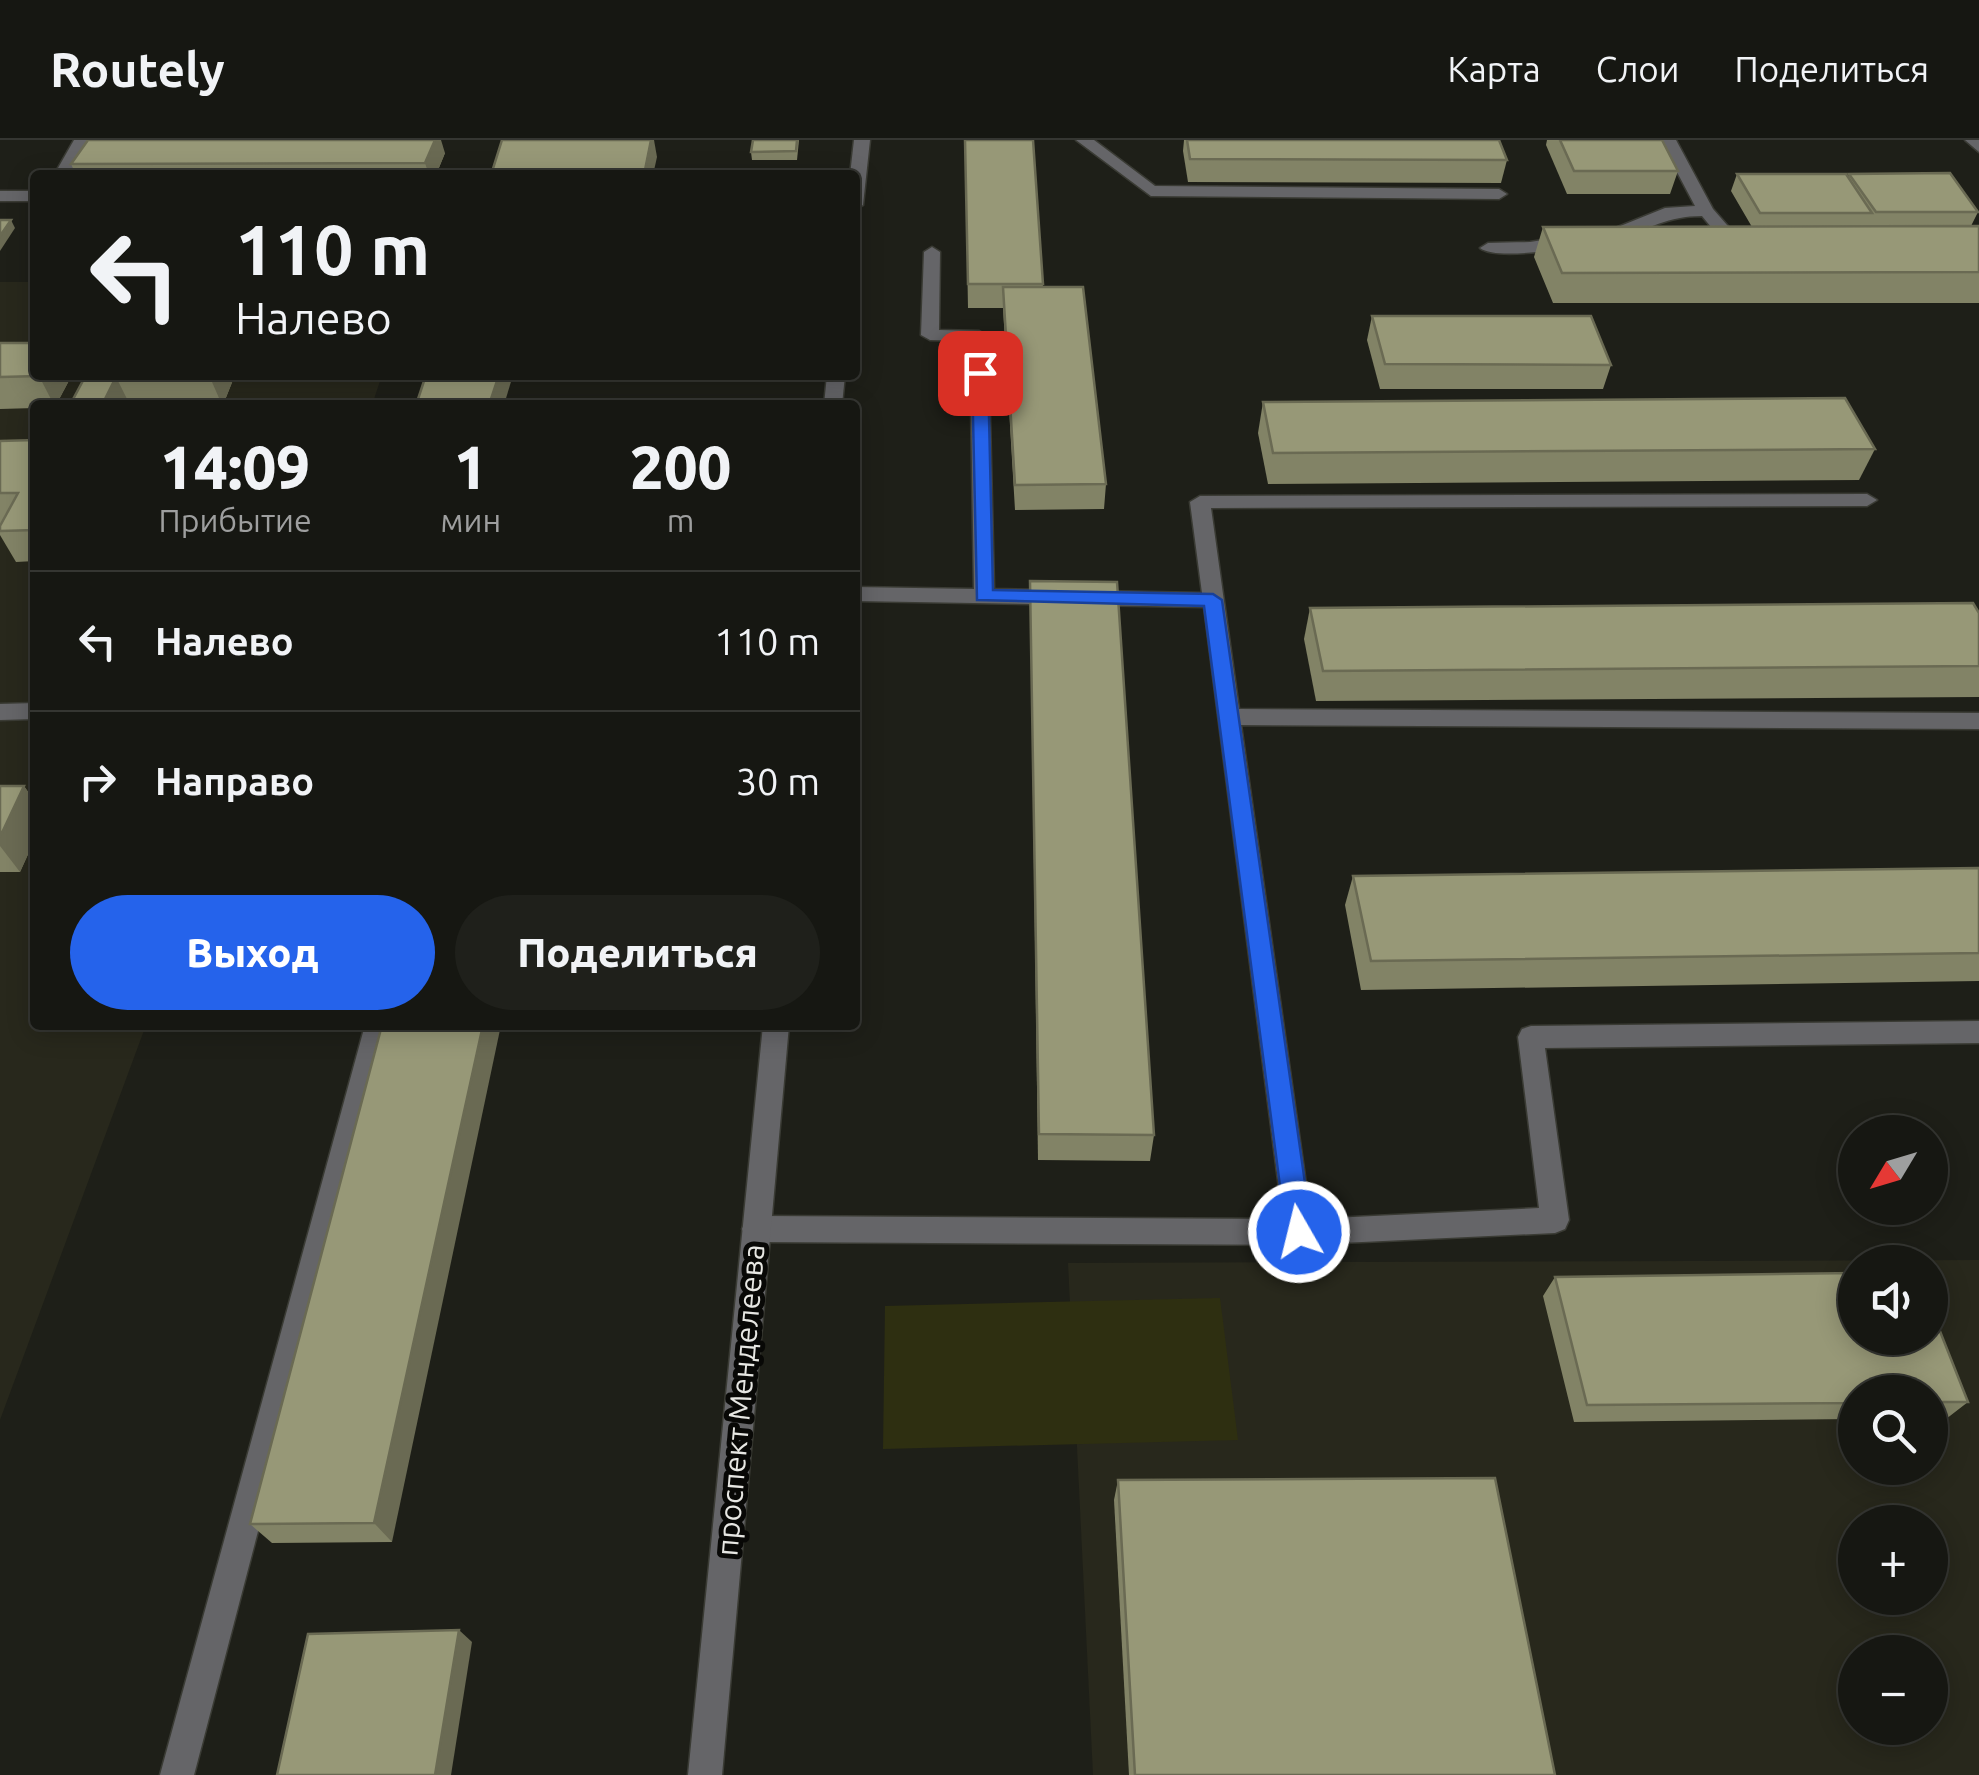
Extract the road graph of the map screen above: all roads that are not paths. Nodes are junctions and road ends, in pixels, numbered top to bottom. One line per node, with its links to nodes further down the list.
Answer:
1 (82, 140): 7 (street)
2 (862, 140): 8 (street)
3 (1084, 140): 9 (street)
4 (1668, 140): 12 (street)
5 (1972, 140): 6 (street)
6 (1979, 147)
7 (65, 170)
8 (859, 170)
9 (1499, 194)
10 (0, 196): 11 (street)
11 (30, 196)
12 (1706, 211): 13 (street); 14 (street)
13 (1772, 246)
14 (1488, 248)
15 (932, 252): 18 (street)
16 (1867, 500): 19 (street)
17 (860, 594): 18 (street)
18 (984, 596): 19 (street)
19 (1213, 600): 22 (street)
20 (0, 712): 21 (street)
21 (30, 712)
22 (1229, 717): 23 (street); 28 (street)
23 (1979, 720)
24 (377, 1030): 29 (street)
25 (776, 1030): 27 (street, проспект Менделеева)
26 (1979, 1032): 28 (street)
27 (756, 1230): 28 (street); 30 (street, проспект Менделеева)
28 (1299, 1232)
29 (177, 1775)
30 (705, 1775)

